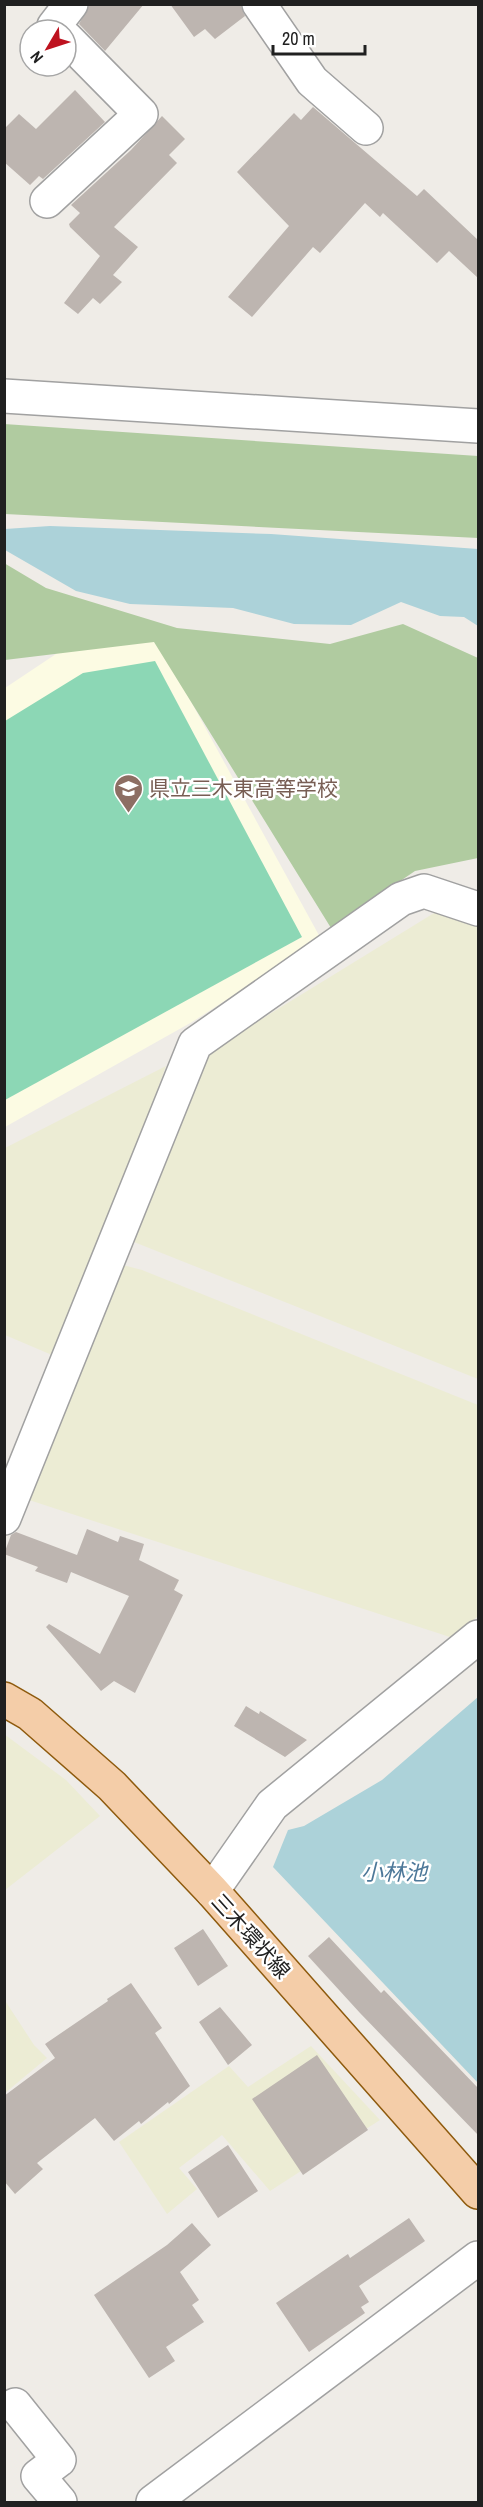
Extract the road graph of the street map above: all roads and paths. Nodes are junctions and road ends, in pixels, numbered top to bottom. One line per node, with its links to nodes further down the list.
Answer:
1 (71, 4): 3 (street)
2 (259, 4): 5 (street)
3 (60, 18)
4 (78, 50): 6 (street)
5 (366, 128)
6 (47, 201)
7 (4, 396): 8 (street)
8 (478, 426)
9 (478, 909): 10 (street)
10 (4, 1518)
11 (478, 1637): 13 (street)
12 (4, 1699): 13 (main road, 三木環状線)
13 (212, 1891): 14 (main road, 三木環状線)
14 (478, 2192)
15 (478, 2258): 18 (street)
16 (15, 2405): 17 (street)
17 (60, 2502)
18 (153, 2502)

